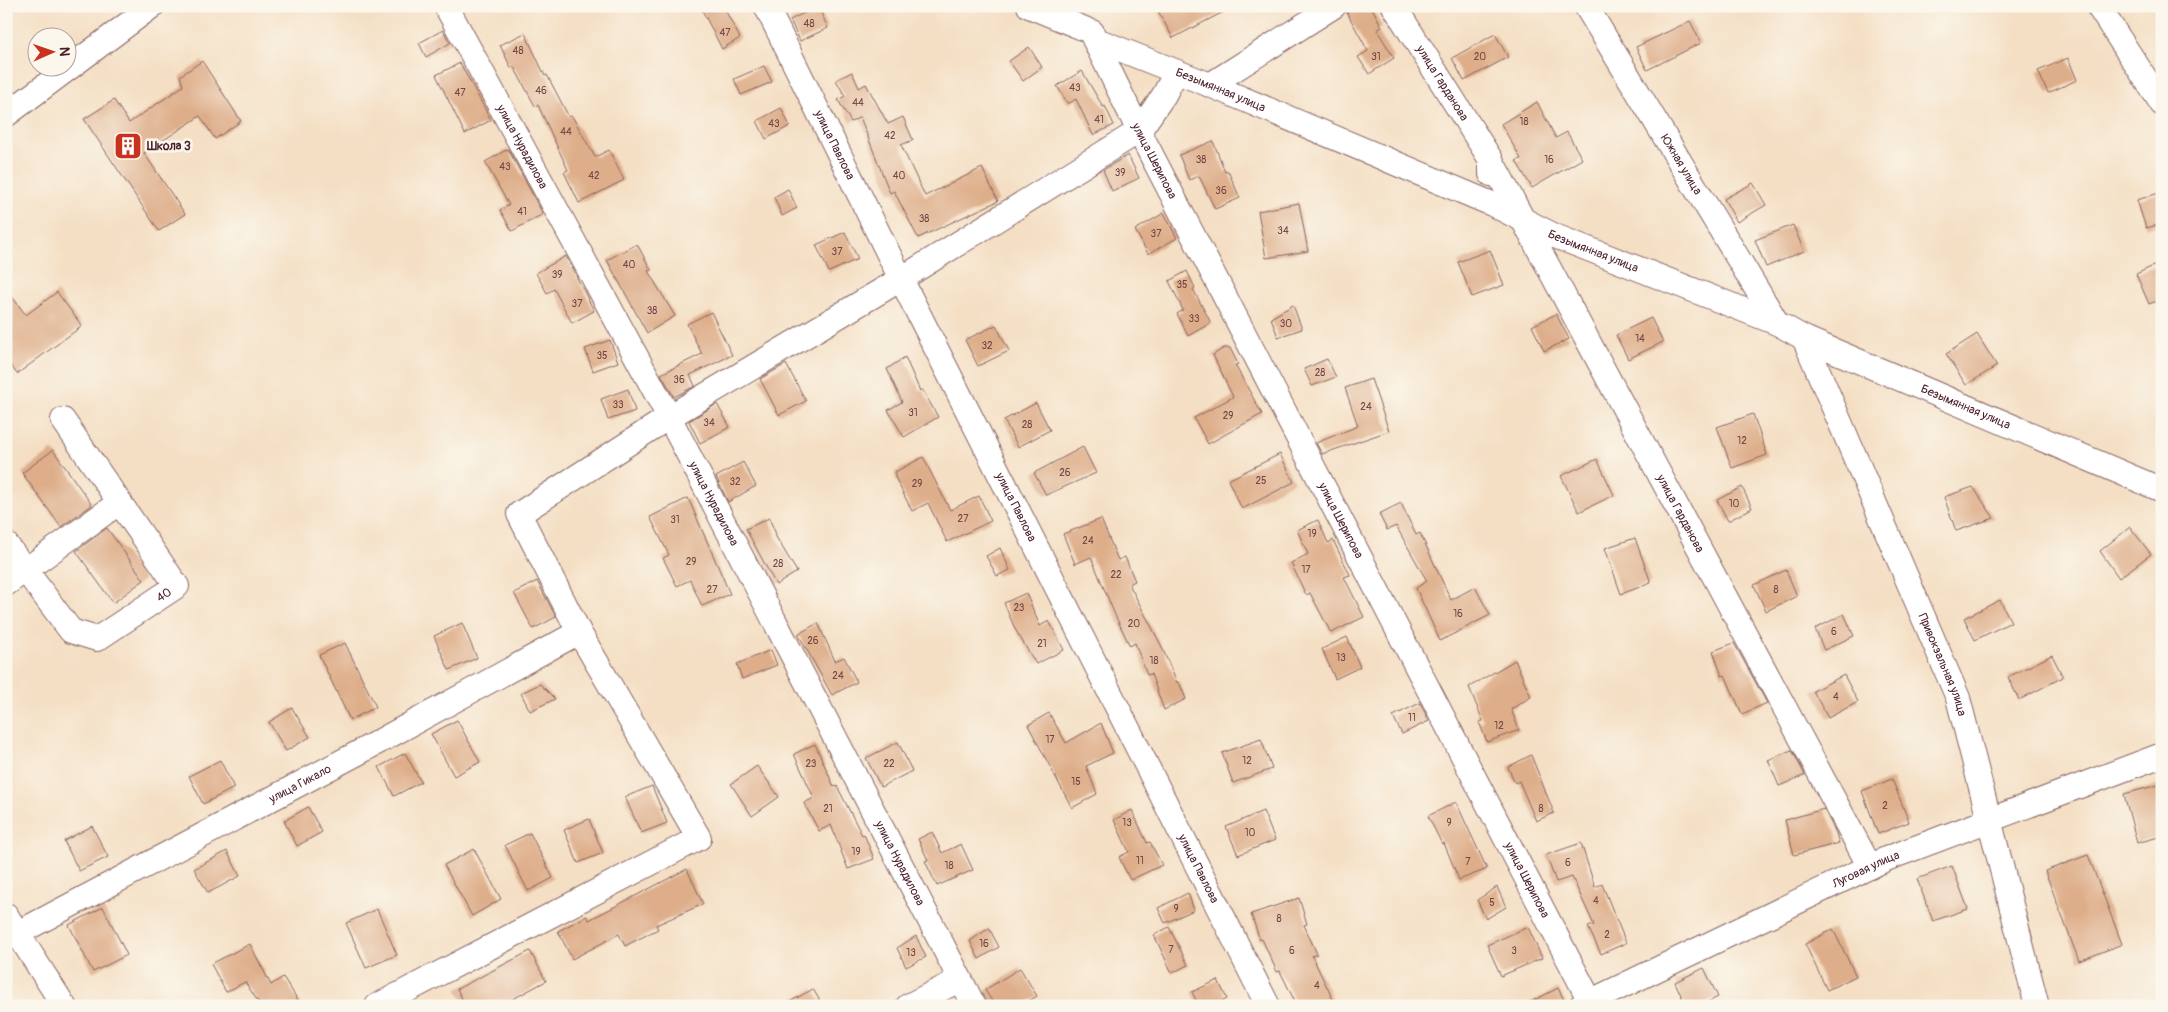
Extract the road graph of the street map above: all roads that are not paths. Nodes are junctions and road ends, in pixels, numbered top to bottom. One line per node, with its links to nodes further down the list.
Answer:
1 (152, 6): 14 (street)
2 (446, 6): 22 (street, улица Нурадилова)
3 (766, 6): 19 (street, улица Павлова)
4 (1030, 6): 10 (street, Безымянная улица)
5 (1079, 6): 10 (street, улица Шерипова)
6 (1334, 6): 12 (street)
7 (1394, 6): 16 (street, улица Гарданова)
8 (1586, 6): 20 (street, Южная улица)
9 (2098, 6): 13 (street)
10 (1093, 36): 11 (street, Безымянная улица); 15 (street, улица Шерипова)
11 (1176, 72): 12 (street, Безымянная улица); 15 (street)
12 (1210, 84): 17 (street, Безымянная улица)
13 (2162, 104)
14 (6, 115)
15 (1139, 131): 19 (street); 35 (street, улица Шерипова)
16 (1491, 160): 17 (street); 18 (street, улица Гарданова)
17 (1492, 204): 18 (street, Безымянная улица)
18 (1526, 221): 20 (street, Безымянная улица); 32 (street, улица Гарданова)
19 (901, 279): 22 (street); 40 (street, улица Павлова)
20 (1777, 323): 21 (street, Безымянная улица)
21 (1804, 338): 24 (street, Безымянная улица); 31 (street, Привокзальная улица)
22 (669, 417): 29 (street); 34 (street, улица Нурадилова)
23 (63, 420): 25 (street, 40)
24 (2162, 490)
25 (120, 502): 27 (street); 27 (street, 40)
26 (6, 544): 27 (street, 40)
27 (26, 570): 28 (street)
28 (6, 584)
29 (579, 632): 33 (street, улица Гикало); 37 (street)
30 (2162, 755): 31 (street, Луговая улица)
31 (1988, 820): 32 (street, Луговая улица); 41 (street, Привокзальная улица)
32 (1870, 866): 35 (street, Луговая улица)
33 (12, 924): 36 (street)
34 (959, 980): 38 (street); 39 (street, улица Нурадилова)
35 (1586, 1004)
36 (64, 1006)
37 (377, 1006)
38 (908, 1006)
39 (974, 1006)
40 (1268, 1006)
41 (2038, 1006)

